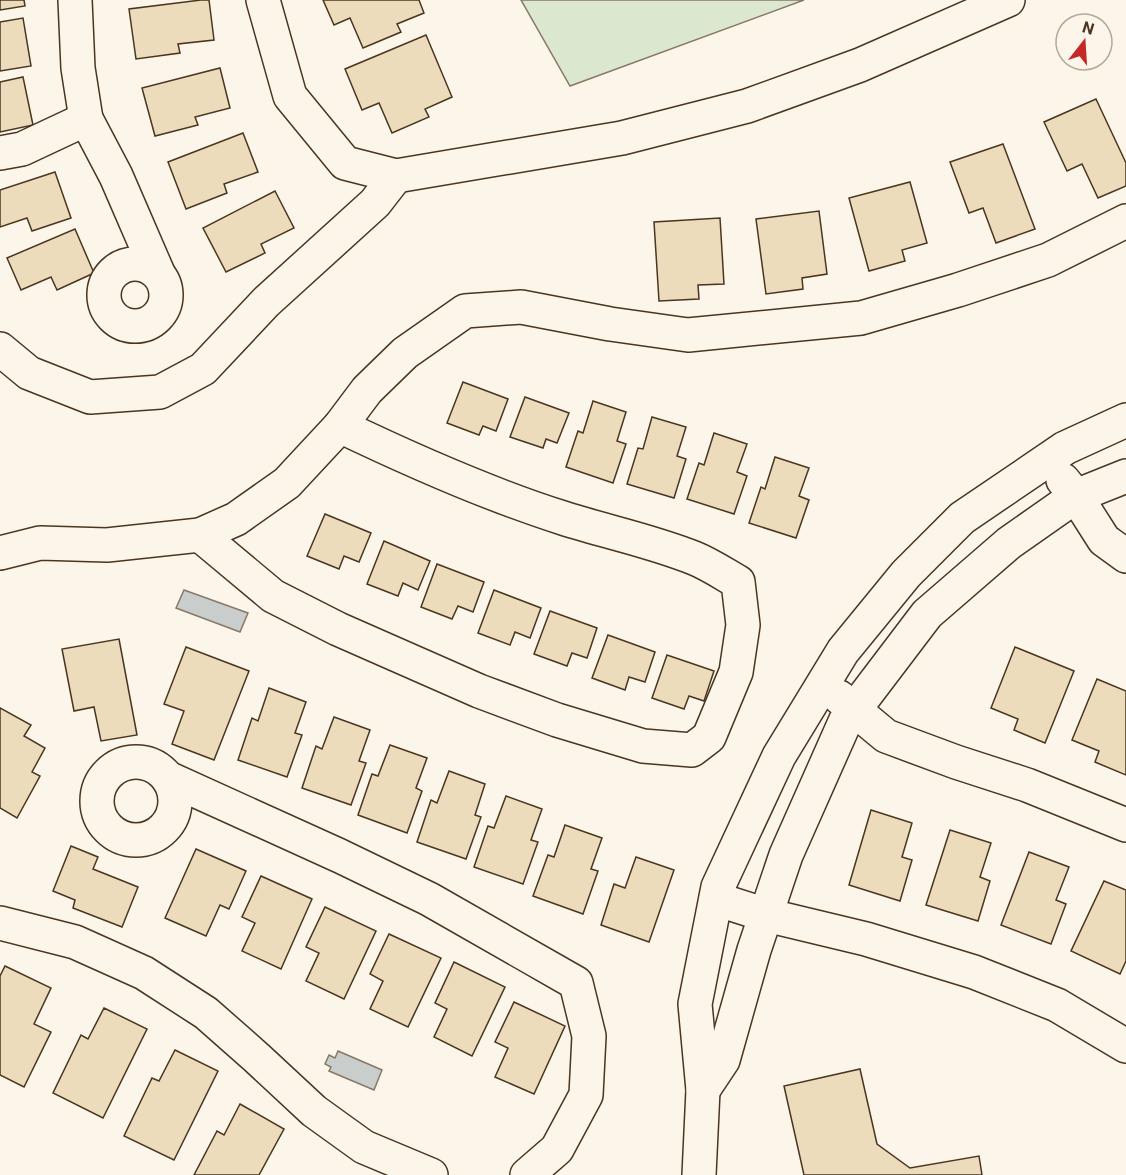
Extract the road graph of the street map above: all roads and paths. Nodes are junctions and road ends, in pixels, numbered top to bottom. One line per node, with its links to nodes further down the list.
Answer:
1 (75, 0): 4 (street)
2 (263, 0): 6 (street)
3 (1008, 0): 6 (street)
4 (86, 120): 5 (street); 8 (street)
5 (0, 153)
6 (396, 176): 9 (street)
7 (1126, 221): 11 (street)
8 (143, 268)
9 (0, 349)
10 (1126, 420): 12 (street)
11 (340, 426): 15 (street); 15 (street)
12 (1047, 460): 14 (street); 18 (street)
13 (1126, 476): 14 (street)
14 (1076, 496): 17 (street); 19 (street)
15 (200, 535): 16 (street)
16 (0, 553)
17 (1126, 556)
18 (823, 684): 19 (street); 24 (street)
19 (854, 709): 23 (street); 25 (street)
20 (168, 778): 21 (street); 22 (street); 22 (street)
21 (231, 808): 22 (street); 30 (street)
22 (170, 821)
23 (1126, 825)
24 (716, 898): 25 (street); 28 (street)
25 (766, 915): 27 (street); 28 (street)
26 (0, 923): 29 (street)
27 (1126, 1046)
28 (703, 1090): 31 (street)
29 (431, 1175)
30 (527, 1175)
31 (699, 1175)

